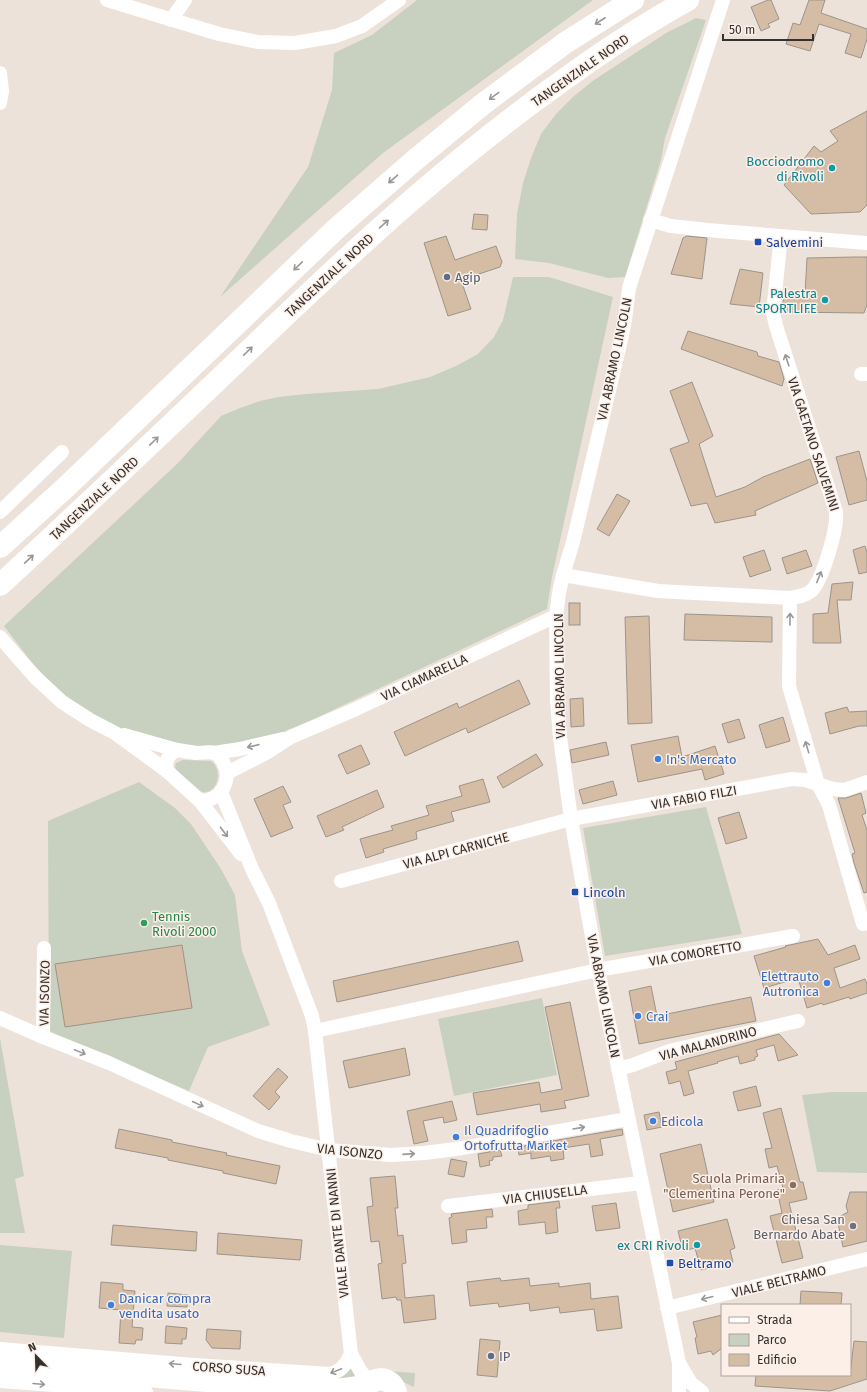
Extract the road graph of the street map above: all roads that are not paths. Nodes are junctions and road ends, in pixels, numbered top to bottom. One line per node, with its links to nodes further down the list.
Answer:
1 (107, 0): 7 (street)
2 (185, 0): 7 (street)
3 (399, 0): 7 (street)
4 (633, 0): 15 (main road, TANGENZIALE NORD, one-way to 15)
5 (688, 0): 17 (main road, TANGENZIALE NORD, one-way to 5)
6 (723, 0): 10 (street, VIA ABRAMO LINCOLN)
7 (171, 20)
8 (0, 73): 9 (street)
9 (0, 103)
10 (650, 220): 11 (street); 16 (street, VIA ABRAMO LINCOLN)
11 (781, 236): 12 (street); 18 (street, VIA GAETANO SALVEMINI, one-way to 11)
12 (867, 243)
13 (62, 452): 14 (street)
14 (0, 512)
15 (0, 547)
16 (563, 575): 18 (street, VIA GAETANO SALVEMINI); 19 (street, VIA ABRAMO LINCOLN)
17 (0, 585)
18 (790, 598): 28 (street, one-way to 18)
19 (556, 616): 22 (street, VIA CIAMARELLA); 31 (street, VIA ABRAMO LINCOLN)
20 (4, 642): 21 (street)
21 (115, 733): 23 (street); 25 (street)
22 (291, 737): 24 (street, VIA CIAMARELLA, one-way to 24); 26 (street, VIA CIAMARELLA)
23 (178, 750): 24 (street); 25 (street)
24 (214, 753): 26 (street)
25 (167, 771): 30 (street)
26 (227, 773): 29 (street)
27 (867, 782): 28 (street, VIA FABIO FILZI)
28 (818, 784): 31 (street, VIA FABIO FILZI); 34 (street)
29 (221, 792): 30 (street); 32 (street, VIALE DANTE DI NANNI)
30 (200, 801): 32 (street, VIALE DANTE DI NANNI, one-way to 32)
31 (571, 819): 33 (street, VIA ALPI CARNICHE); 37 (street, VIA ABRAMO LINCOLN)
32 (252, 869): 40 (street, VIALE DANTE DI NANNI)
33 (341, 881)
34 (867, 923)
35 (793, 936): 37 (street, VIA COMORETTO)
36 (44, 948): 41 (street, VIA ISONZO)
37 (598, 970): 40 (street); 42 (street, VIA ABRAMO LINCOLN)
38 (0, 1018): 41 (street, VIA ISONZO)
39 (798, 1021): 42 (street, VIA MALANDRINO)
40 (315, 1031): 44 (street, VIALE DANTE DI NANNI)
41 (43, 1037): 44 (street, VIA ISONZO, one-way to 44)
42 (618, 1069): 43 (street, VIA ABRAMO LINCOLN)
43 (628, 1119): 44 (street, VIA ISONZO, one-way to 43); 45 (street, VIA ABRAMO LINCOLN)
44 (329, 1150): 49 (street, VIALE DANTE DI NANNI)
45 (642, 1183): 46 (street, VIA CHIUSELLA); 48 (street, VIA ABRAMO LINCOLN)
46 (448, 1206)
47 (867, 1259): 48 (street, VIALE BELTRAMO, one-way to 48)
48 (667, 1308): 51 (street, VIA ABRAMO LINCOLN)
49 (351, 1354): 55 (street, CORSO SUSA, one-way to 55); 56 (street, VIALE DANTE DI NANNI)
50 (0, 1356): 52 (street, CORSO SUSA); 53 (main road, CORSO SUSA)
51 (679, 1363): 60 (street, VIA ABRAMO LINCOLN); 61 (street, VIA ABRAMO LINCOLN)
52 (146, 1376): 53 (main road, CORSO SUSA); 55 (street, CORSO SUSA, one-way to 52); 57 (main road, CORSO SUSA)
53 (61, 1377): 54 (street, CORSO SUSA, one-way to 53)
54 (0, 1381)
55 (312, 1382): 57 (main road, CORSO SUSA); 59 (main road, CORSO SUSA)
56 (367, 1387): 58 (main road, CORSO SUSA); 59 (main road, CORSO SUSA)
57 (233, 1388)
58 (398, 1391)
59 (335, 1392)
60 (679, 1392)
61 (702, 1392)

